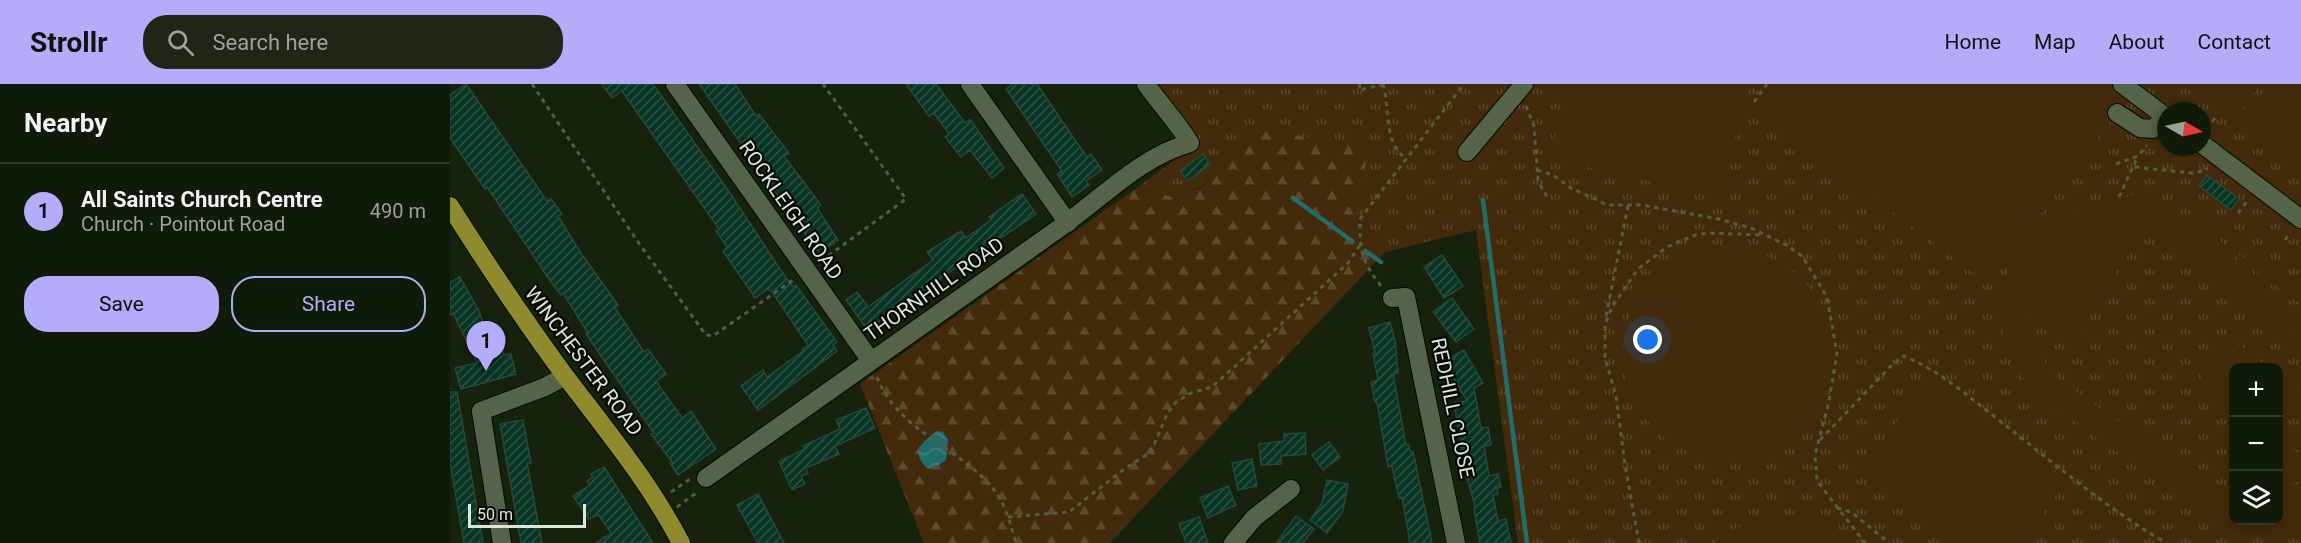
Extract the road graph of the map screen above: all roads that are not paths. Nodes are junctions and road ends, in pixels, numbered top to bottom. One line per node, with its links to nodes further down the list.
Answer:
1 (675, 84): 15 (street, ROCKLEIGH ROAD)
2 (970, 84): 13 (street)
3 (1146, 84): 13 (street, THORNHILL ROAD)
4 (2122, 84): 7 (street)
5 (1521, 87): 10 (street)
6 (2116, 114): 8 (street)
7 (2157, 115)
8 (2157, 125)
9 (2211, 147): 12 (street)
10 (1467, 152)
11 (450, 206): 16 (main road, WINCHESTER ROAD)
12 (2301, 219)
13 (1068, 223): 15 (street, THORNHILL ROAD)
14 (1392, 298): 22 (street, REDHILL CLOSE)
15 (871, 361): 17 (street, THORNHILL ROAD)
16 (565, 376): 19 (street); 20 (main road, WINCHESTER ROAD)
17 (706, 478)
18 (1291, 489): 21 (street)
19 (502, 543)
20 (681, 543)
21 (1233, 543)
22 (1456, 543)

